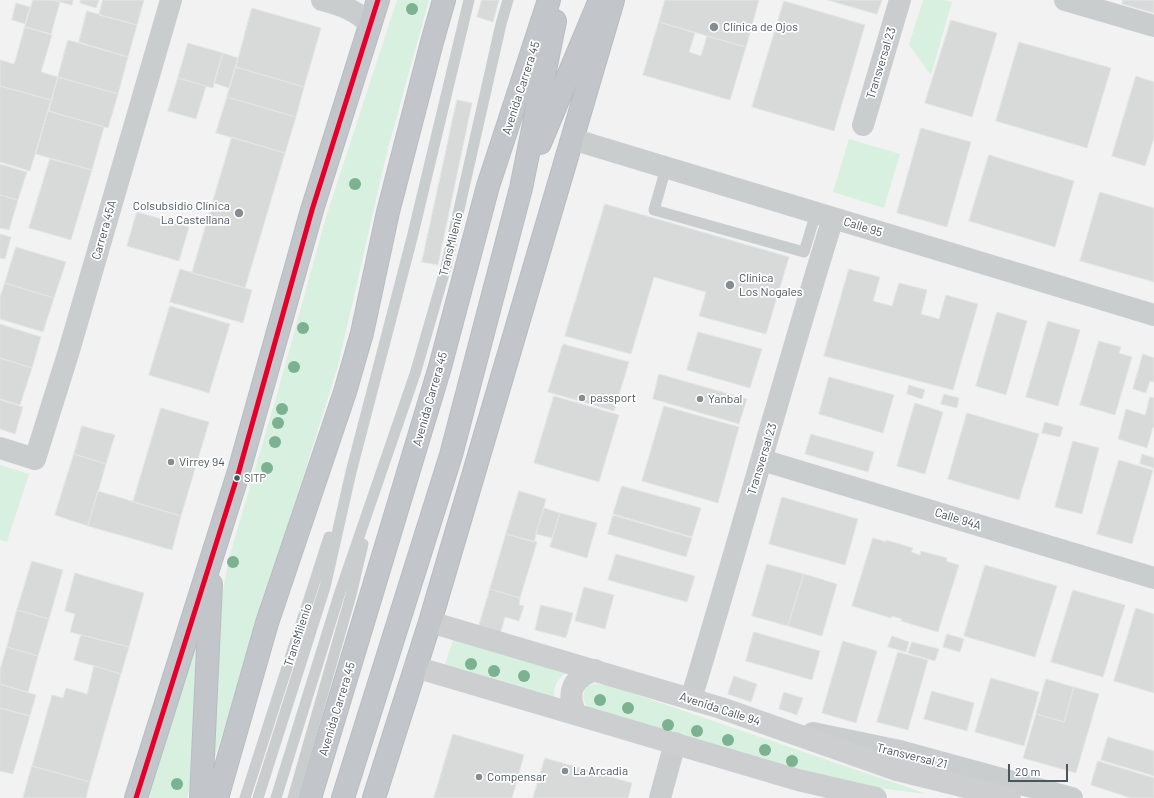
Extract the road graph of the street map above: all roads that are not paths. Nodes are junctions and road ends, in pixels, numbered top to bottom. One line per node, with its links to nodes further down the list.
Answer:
1 (171, 0): 21 (street, Carrera 45A)
2 (322, 0): 13 (street)
3 (378, 0): 13 (highway)
4 (444, 0): 36 (highway)
5 (469, 0): 23 (lane, TransMilenio)
6 (508, 0): 24 (lane, TransMilenio)
7 (549, 0): 41 (highway, Avenida Carrera 45)
8 (559, 0): 18 (highway, Avenida Carrera 45)
9 (600, 0): 18 (highway)
10 (613, 0): 16 (highway)
11 (900, 0): 15 (street, Transversal 23)
12 (1065, 0): 14 (street)
13 (370, 25): 25 (highway)
14 (1154, 26)
15 (863, 125)
16 (572, 139): 17 (street, Calle 95); 27 (highway)
17 (666, 168): 19 (street, Calle 95); 19 (lane)
18 (521, 188): 42 (highway, Avenida Carrera 45)
19 (824, 216): 20 (street, Calle 95); 22 (street, Transversal 23)
20 (1154, 315)
21 (0, 448)
22 (762, 460): 26 (street, Calle 94A); 30 (street, Transversal 23)
23 (351, 472): 37 (lane, TransMilenio); 38 (lane, TransMilenio)
24 (378, 484): 39 (lane, TransMilenio); 40 (lane, TransMilenio)
25 (213, 553): 34 (highway); 35 (highway)
26 (1154, 578)
27 (430, 622): 28 (highway); 29 (main road, Avenida Calle 94)
28 (415, 667): 31 (main road); 43 (highway)
29 (595, 670): 30 (main road, Avenida Calle 94); 31 (main road)
30 (691, 699): 32 (main road, Avenida Calle 94)
31 (576, 714): 33 (main road)
32 (751, 719): 46 (main road, Avenida Calle 94); 47 (street, Transversal 21)
33 (675, 744): 44 (street); 45 (main road)
34 (136, 798)
35 (201, 798)
36 (217, 798)
37 (245, 798)
38 (258, 798)
39 (276, 798)
40 (293, 798)
41 (310, 798)
42 (343, 798)
43 (374, 798)
44 (660, 798)
45 (876, 798)
46 (1010, 798)
47 (1072, 798)

